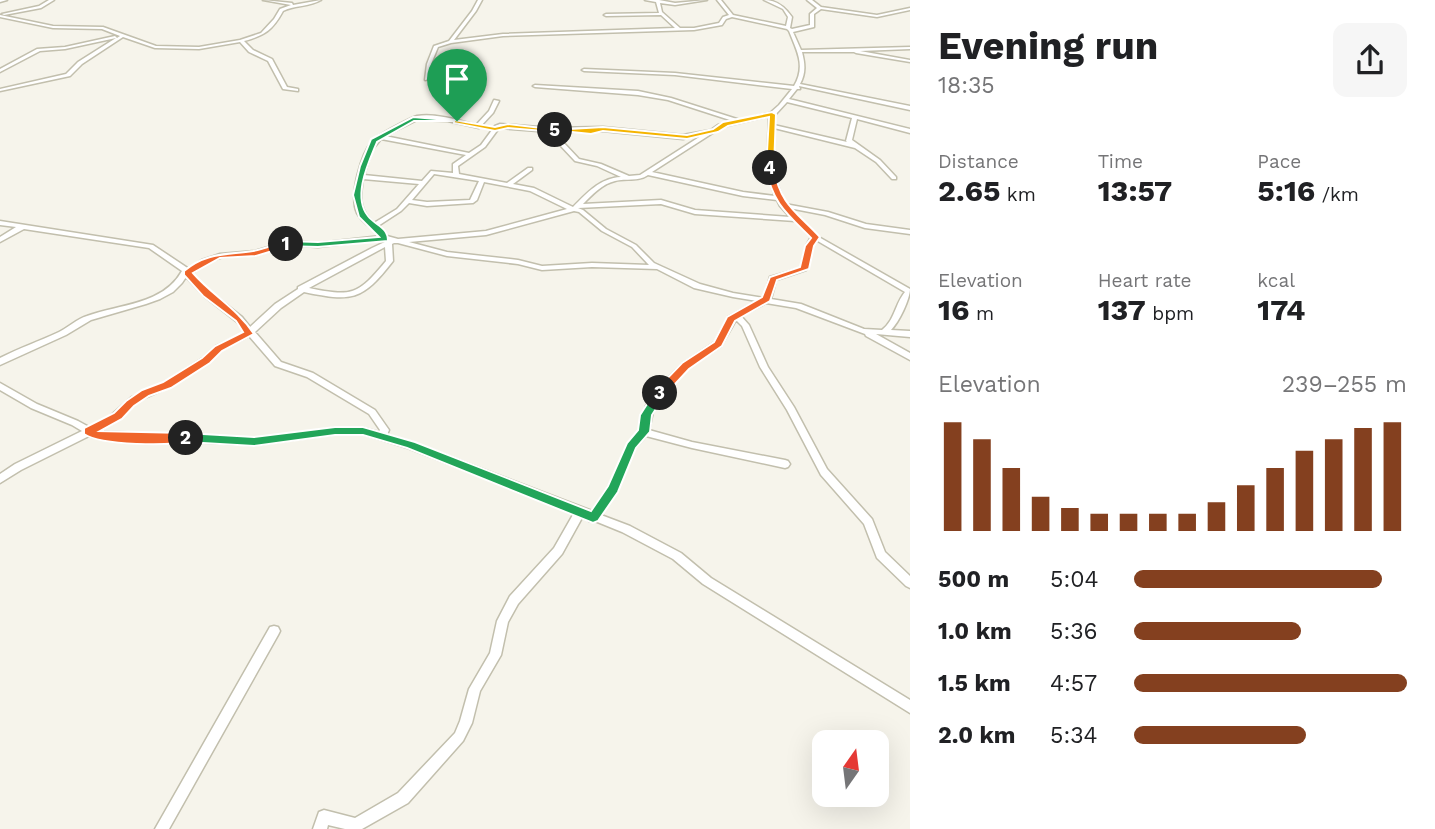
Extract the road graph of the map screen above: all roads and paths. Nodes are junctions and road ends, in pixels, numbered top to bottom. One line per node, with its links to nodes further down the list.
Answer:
1 (52, 0): 15 (street)
2 (265, 0): 11 (street)
3 (318, 0): 11 (street)
4 (480, 0): 22 (street)
5 (647, 0): 6 (street)
6 (657, 0): 7 (street); 14 (street)
7 (705, 0)
8 (719, 0): 17 (street)
9 (766, 0): 19 (street)
10 (809, 0): 12 (street)
11 (294, 4): 21 (street)
12 (820, 8): 13 (street); 19 (street)
13 (910, 9)
14 (662, 13): 16 (street); 18 (street)
15 (0, 15): 20 (street)
16 (606, 15)
17 (732, 16): 18 (street); 19 (street)
18 (679, 30): 22 (street)
19 (789, 30): 24 (street)
20 (121, 37): 21 (street); 27 (street); 32 (street)
21 (241, 41): 33 (street)
22 (451, 42): 29 (street)
23 (910, 48): 25 (street)
24 (799, 51): 25 (street); 31 (street)
25 (851, 51): 26 (street)
26 (910, 61)
27 (0, 71)
28 (584, 71): 31 (street)
29 (427, 79)
30 (535, 86): 39 (street)
31 (799, 87): 35 (street); 36 (street)
32 (0, 90)
33 (296, 90)
34 (496, 101): 41 (street)
35 (784, 103): 37 (street); 38 (street)
36 (910, 108)
37 (772, 114): 39 (street); 40 (street)
38 (854, 119): 44 (street); 47 (street)
39 (740, 121): 43 (street)
40 (772, 126): 47 (street); 59 (street)
41 (477, 127): 42 (street); 45 (street)
42 (495, 129): 43 (street); 48 (street)
43 (716, 130): 50 (street)
44 (910, 131)
45 (380, 137): 48 (street); 52 (street)
46 (561, 143): 53 (street)
47 (855, 146): 54 (street)
48 (468, 155): 51 (street)
49 (530, 169): 57 (street)
50 (648, 173): 53 (street); 59 (street)
51 (456, 175): 55 (street); 56 (street)
52 (361, 177): 56 (street); 63 (street)
53 (628, 178): 60 (street)
54 (894, 178)
55 (482, 180): 57 (street); 58 (street)
56 (423, 183): 58 (street)
57 (509, 184): 60 (street)
58 (409, 201): 63 (street)
59 (780, 202): 61 (street); 65 (street)
60 (576, 207): 61 (street); 68 (street); 69 (street)
61 (794, 219): 66 (street)
62 (0, 223): 64 (street)
63 (374, 226): 68 (street)
64 (22, 227): 67 (street); 70 (street)
65 (910, 232)
66 (816, 237): 72 (street); 73 (street)
67 (0, 240)
68 (388, 240): 69 (street); 70 (street); 71 (street); 71 (street)
69 (657, 267): 73 (street)
70 (187, 273): 76 (street); 80 (street)
71 (301, 289): 76 (street)
72 (910, 292): 77 (street)
73 (764, 300): 74 (street); 75 (street)
74 (736, 315): 83 (street); 89 (street)
75 (863, 331): 77 (street); 79 (street)
76 (249, 334): 82 (street); 84 (street)
77 (883, 334): 78 (street)
78 (910, 334)
79 (910, 357)
80 (0, 362)
81 (0, 386): 82 (street)
82 (89, 431): 84 (street); 86 (street)
83 (644, 432): 85 (street); 88 (street)
84 (381, 436): 87 (street)
85 (785, 464)
86 (0, 480)
87 (580, 512): 88 (street); 93 (street)
88 (593, 518): 91 (street)
89 (910, 583)
90 (274, 631): 92 (street)
91 (910, 707)
92 (162, 829)
93 (320, 829)

